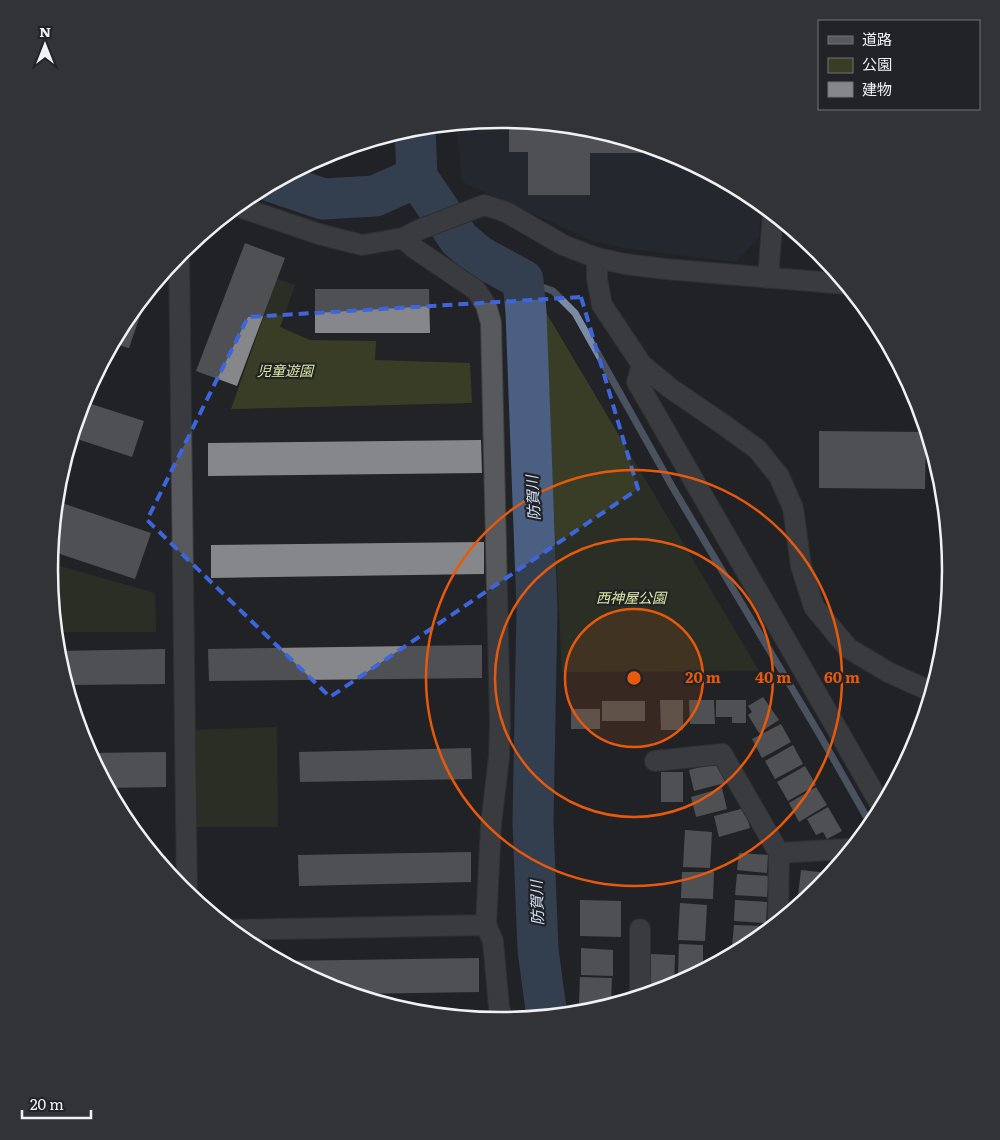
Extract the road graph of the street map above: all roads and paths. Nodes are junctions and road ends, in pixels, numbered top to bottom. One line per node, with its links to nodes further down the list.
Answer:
1 (245, 209): 3 (street)
2 (772, 222): 6 (street)
3 (403, 238): 4 (street); 16 (street)
4 (597, 258): 6 (street); 8 (street)
5 (179, 265): 14 (street)
6 (768, 278): 7 (street)
7 (837, 283)
8 (642, 365): 9 (street); 11 (street)
9 (926, 689)
10 (655, 761): 13 (street)
11 (878, 800)
12 (842, 850): 13 (street)
13 (779, 854): 15 (street)
14 (187, 883)
15 (778, 914)
16 (486, 925): 18 (street); 20 (street)
17 (640, 929): 19 (street)
18 (243, 930)
19 (640, 990)
20 (500, 1012)

